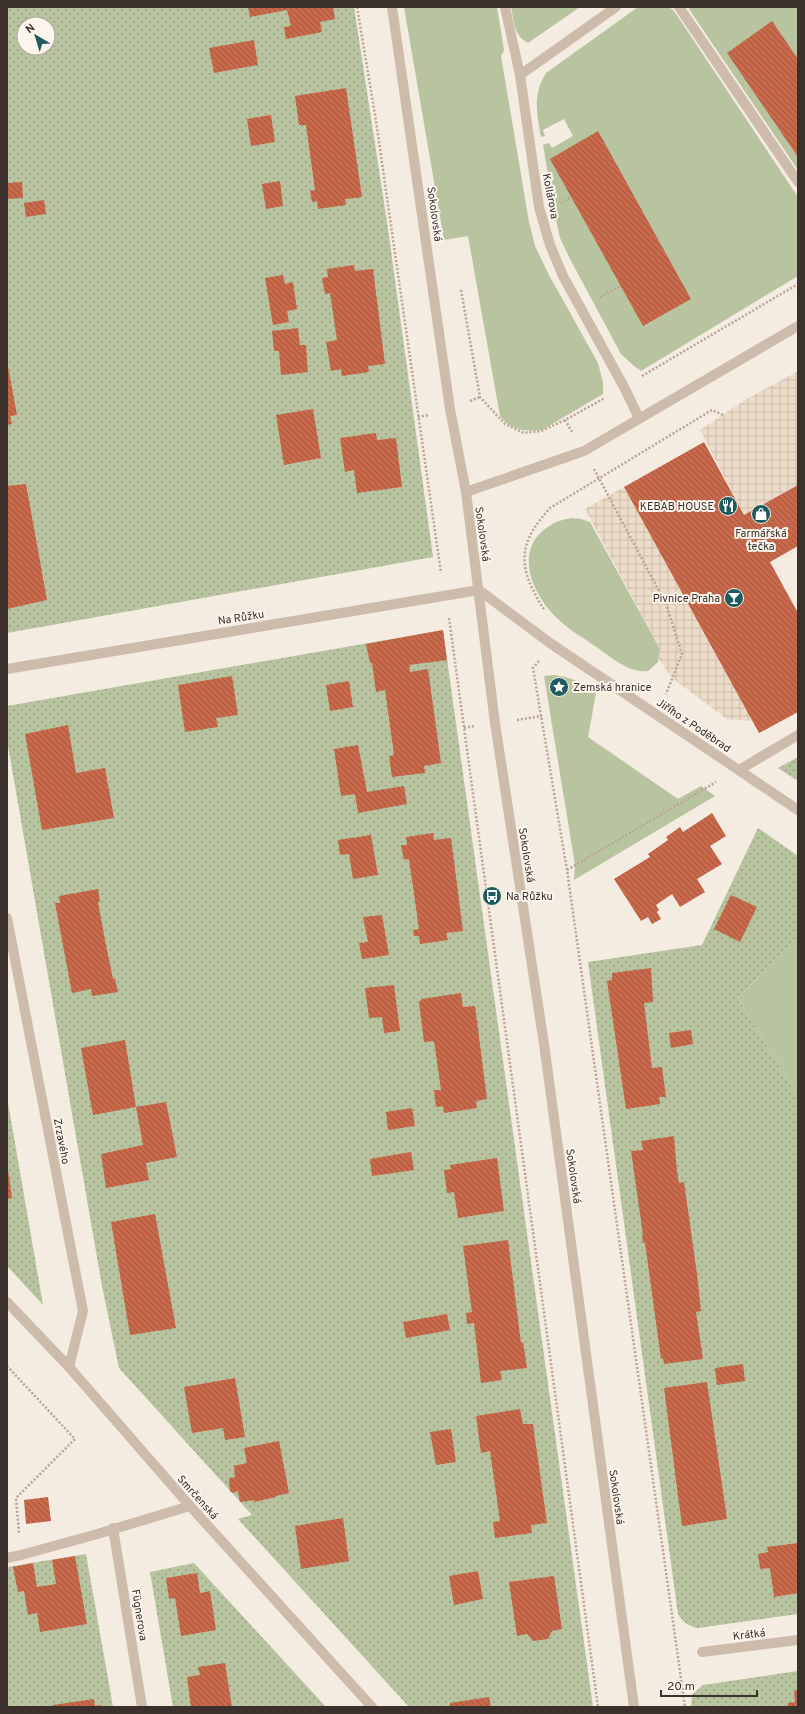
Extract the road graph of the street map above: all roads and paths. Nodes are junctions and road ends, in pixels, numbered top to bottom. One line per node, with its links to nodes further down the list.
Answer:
1 (357, 7): 17 (path)
2 (392, 7): 15 (street, Sokolovská)
3 (505, 7): 6 (street)
4 (616, 7): 6 (street)
5 (679, 7): 7 (street)
6 (520, 75): 11 (street, Kollárova)
7 (798, 182)
8 (798, 284): 11 (path)
9 (461, 290): 11 (path)
10 (798, 326): 13 (street)
11 (624, 387): 13 (street, Kollárova)
12 (723, 415): 14 (path)
13 (639, 418): 15 (street)
14 (599, 478): 18 (path); 21 (path)
15 (466, 492): 16 (street, Sokolovská)
16 (479, 590): 17 (street, Na Růžku); 19 (street, Jiřího z Poděbrad); 39 (street, Sokolovská)
17 (444, 596): 20 (street, Na Růžku); 38 (path)
18 (545, 610)
19 (550, 643): 23 (street, Jiřího z Poděbrad); 25 (path)
20 (7, 669)
21 (666, 695)
22 (798, 735): 23 (street)
23 (739, 770): 24 (street, Jiřího z Poděbrad); 25 (path)
24 (798, 810)
25 (567, 870): 40 (path)
26 (7, 918): 29 (street, Zrzavého)
27 (7, 1302): 29 (street, Smrčenská)
28 (7, 1366): 32 (path)
29 (69, 1367): 30 (street, Smrčenská)
30 (190, 1506): 31 (street); 37 (street, Smrčenská)
31 (113, 1528): 32 (street); 36 (street, Fügnerova)
32 (21, 1555): 33 (street)
33 (7, 1558)
34 (798, 1640): 35 (street, Krátká)
35 (702, 1652)
36 (142, 1707)
37 (372, 1707)
38 (598, 1707)
39 (634, 1707)
40 (685, 1707)

